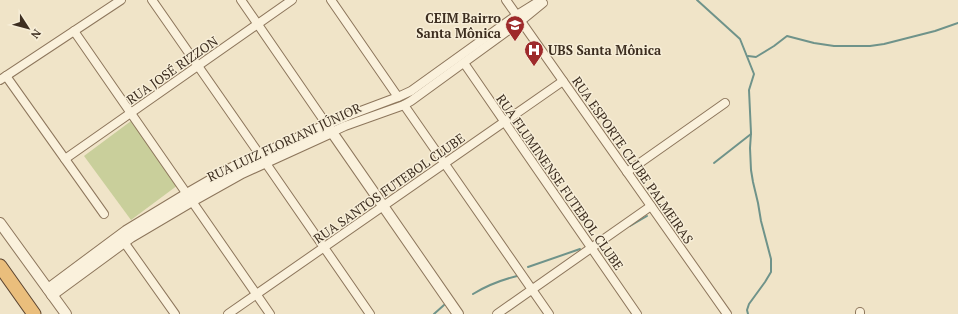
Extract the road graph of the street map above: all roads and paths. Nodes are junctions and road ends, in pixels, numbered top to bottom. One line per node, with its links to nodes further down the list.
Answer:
1 (121, 0): 11 (street)
2 (152, 0): 13 (street)
3 (241, 0): 10 (street)
4 (292, 0): 10 (street, RUA JOSÉ RIZZON)
5 (331, 0): 16 (street)
6 (506, 0): 9 (street, RUA ESPORTE CLUBE PALMEIRAS)
7 (541, 0): 9 (street, RUA LUIZ FLORIANI JÚNIOR)
8 (545, 0): 9 (street, RUA LUIZ FLORIANI JÚNIOR)
9 (519, 18): 12 (street, RUA LUIZ FLORIANI JÚNIOR); 15 (street, RUA ESPORTE CLUBE PALMEIRAS); 16 (street, RUA LUIZ FLORIANI JÚNIOR)
10 (258, 24): 13 (street, RUA JOSÉ RIZZON); 21 (street)
11 (74, 31): 14 (street); 19 (street)
12 (464, 63): 18 (street, RUA LUIZ FLORIANI JÚNIOR); 20 (street, RUA FLUMINENSE FUTEBOL CLUBE)
13 (198, 66): 19 (street, RUA JOSÉ RIZZON); 23 (street)
14 (3, 78): 22 (street)
15 (563, 81): 20 (street, RUA SANTOS FUTEBOL CLUBE); 25 (street, RUA ESPORTE CLUBE PALMEIRAS)
16 (398, 98): 21 (street, RUA LUIZ FLORIANI JÚNIOR)
17 (725, 103): 25 (street)
18 (404, 105): 21 (street, RUA LUIZ FLORIANI JÚNIOR); 24 (street)
19 (130, 113): 22 (street, RUA JOSÉ RIZZON); 26 (street)
20 (504, 122): 24 (street, RUA SANTOS FUTEBOL CLUBE); 33 (street, RUA FLUMINENSE FUTEBOL CLUBE)
21 (330, 128): 23 (street, RUA LUIZ FLORIANI JÚNIOR); 27 (street)
22 (65, 159): 29 (street)
23 (263, 159): 26 (street, RUA LUIZ FLORIANI JÚNIOR); 32 (street)
24 (444, 164): 27 (street, RUA SANTOS FUTEBOL CLUBE); 35 (street)
25 (627, 172): 28 (street, RUA ESPORTE CLUBE PALMEIRAS)
26 (189, 198): 31 (street, RUA LUIZ FLORIANI JÚNIOR); 36 (street, RUA LUIZ FLORIANI JÚNIOR); 37 (street)
27 (384, 206): 32 (street, RUA SANTOS FUTEBOL CLUBE); 44 (street)
28 (651, 206): 33 (street); 48 (street, RUA ESPORTE CLUBE PALMEIRAS)
29 (104, 214)
30 (0, 223): 36 (street)
31 (124, 242): 36 (street, RUA LUIZ FLORIANI JÚNIOR); 40 (street)
32 (324, 248): 37 (street, RUA SANTOS FUTEBOL CLUBE); 43 (street)
33 (592, 248): 35 (street); 47 (street, RUA FLUMINENSE FUTEBOL CLUBE)
34 (0, 266): 38 (highway)
35 (532, 290): 45 (street); 46 (street)
36 (50, 292): 39 (street)
37 (257, 295): 41 (street, RUA SANTOS FUTEBOL CLUBE); 42 (street)
38 (34, 314)
39 (66, 314)
40 (175, 314)
41 (228, 314)
42 (270, 314)
43 (370, 314)
44 (458, 314)
45 (497, 314)
46 (549, 314)
47 (637, 314)
48 (727, 314)

